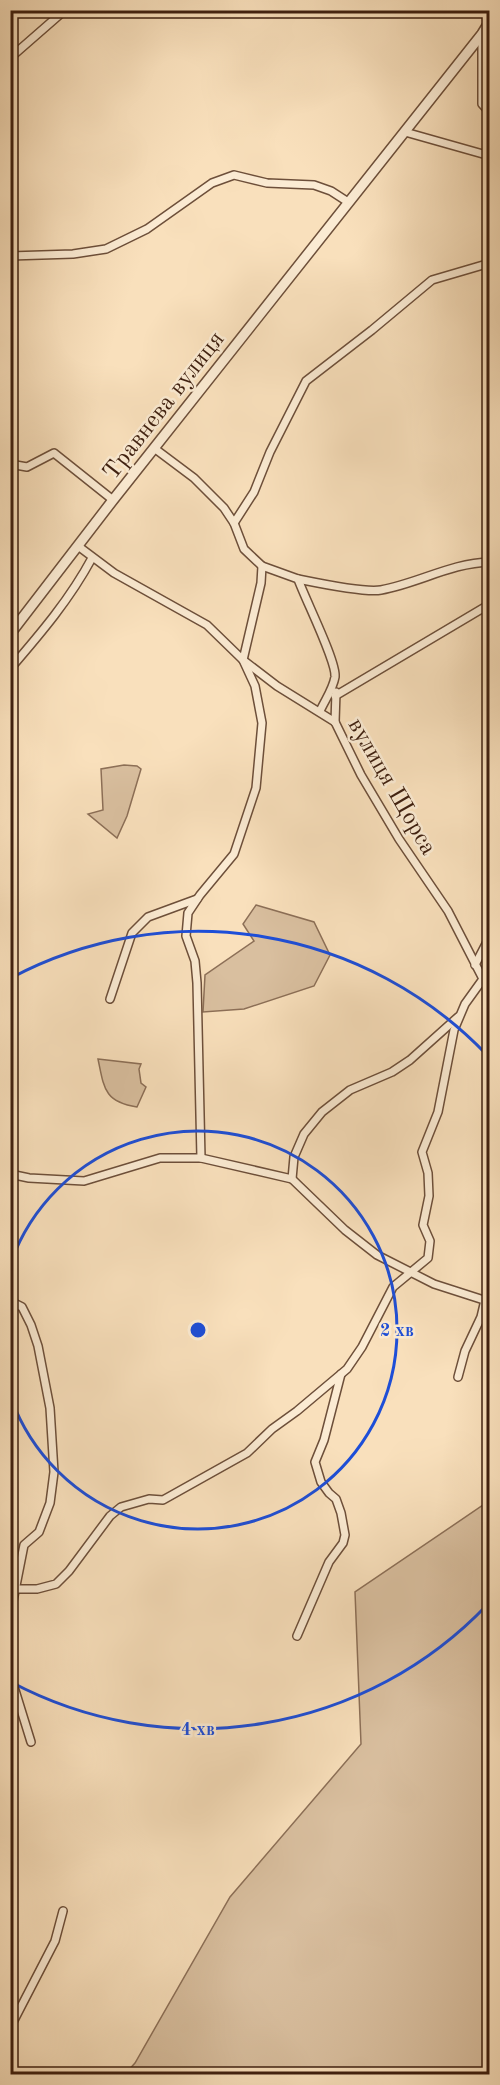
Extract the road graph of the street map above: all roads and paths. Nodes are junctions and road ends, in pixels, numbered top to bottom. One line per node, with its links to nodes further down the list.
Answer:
1 (65, 10): 4 (street)
2 (489, 21): 3 (street, Травнева вулиця)
3 (482, 34): 5 (street); 6 (street, Травнева вулиця)
4 (10, 58)
5 (489, 113)
6 (405, 132): 7 (street); 8 (street, Травнева вулиця)
7 (489, 156)
8 (348, 202): 9 (street); 11 (street, Травнева вулиця)
9 (10, 256)
10 (489, 263): 14 (street)
11 (154, 448): 13 (street, Травнева вулиця); 14 (street)
12 (10, 464): 13 (street)
13 (113, 500): 15 (street, Травнева вулиця)
14 (234, 523): 18 (street)
15 (78, 546): 16 (street, вулиця Щорса); 21 (street, Травнева вулиця)
16 (92, 558): 22 (street, вулиця Щорса); 23 (street)
17 (489, 562): 19 (street)
18 (261, 566): 19 (street); 22 (street)
19 (298, 579): 24 (street)
20 (489, 604): 25 (street)
21 (10, 634)
22 (243, 660): 26 (street, вулиця Щорса); 28 (street)
23 (10, 669)
24 (336, 675): 25 (street); 26 (street)
25 (335, 696): 27 (street)
26 (320, 711): 27 (street, вулиця Щорса)
27 (335, 722): 30 (street, вулиця Щорса)
28 (197, 899): 31 (street); 33 (street)
29 (489, 936): 30 (street)
30 (475, 965): 32 (street, вулиця Щорса)
31 (110, 999)
32 (461, 1014): 35 (street, вулиця Щорса); 36 (street, вулиця Щорса)
33 (201, 1158): 34 (street); 35 (street)
34 (10, 1174)
35 (292, 1179): 36 (street)
36 (409, 1273): 38 (street); 39 (street, вулиця Щорса)
37 (10, 1301): 41 (street)
38 (487, 1301): 40 (street)
39 (342, 1374): 41 (street); 43 (street)
40 (458, 1377)
41 (15, 1589): 42 (street)
42 (10, 1616)
43 (297, 1636)
44 (10, 1674): 45 (street)
45 (31, 1742)
46 (63, 1911): 47 (street)
47 (10, 2028)

